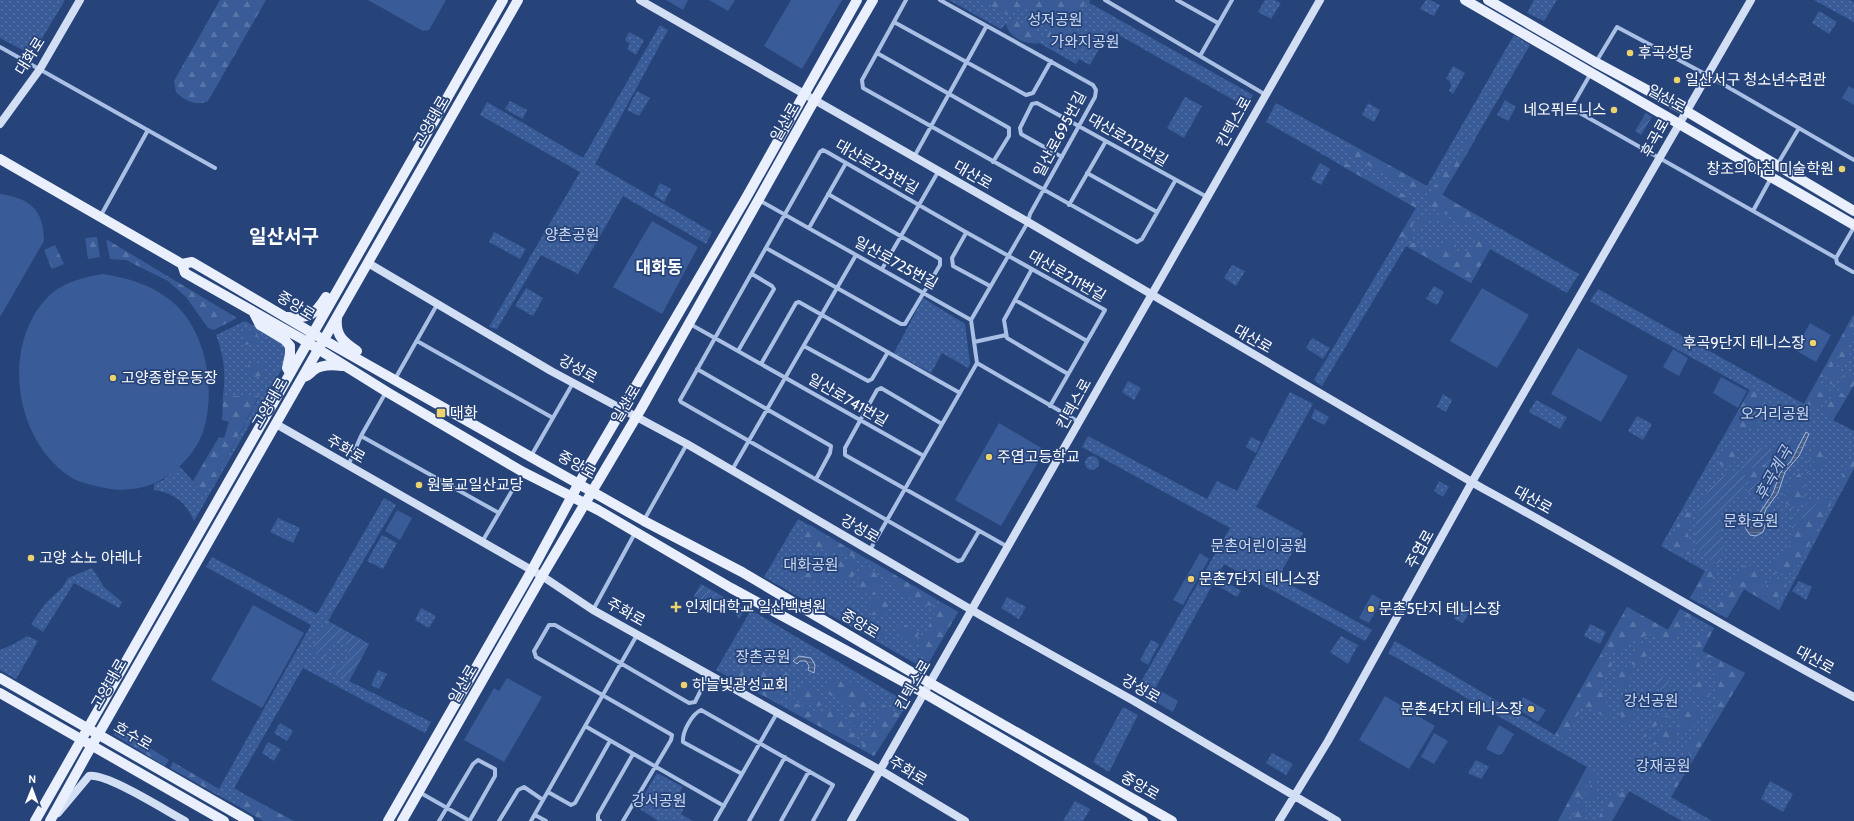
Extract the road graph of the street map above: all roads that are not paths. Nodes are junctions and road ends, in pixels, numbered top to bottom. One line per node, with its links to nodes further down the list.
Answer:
1 (80, 0): 25 (street, 대화로)
2 (503, 0): 83 (main road, 고양대로)
3 (518, 0): 73 (main road, 고양대로)
4 (641, 0): 29 (street, 대산로)
5 (857, 0): 29 (main road, 일산로)
6 (873, 0): 31 (main road, 일산로)
7 (906, 0): 16 (street)
8 (940, 0): 18 (street, 일산로695번길)
9 (1105, 0): 21 (street)
10 (1177, 0): 17 (street)
11 (1232, 0): 17 (street)
12 (1320, 0): 30 (street, 킨텍스로)
13 (1465, 0): 26 (main road, 일산로)
14 (1488, 0): 24 (main road, 일산로)
15 (1751, 0): 27 (street, 후곡로)
16 (894, 22): 20 (street); 22 (street)
17 (1218, 23): 21 (street)
18 (986, 27): 22 (street); 23 (street, 일산로695번길)
19 (0, 47): 25 (street)
20 (876, 53): 28 (street); 36 (street, 대산로212번길)
21 (1200, 56): 30 (street)
22 (967, 62): 23 (street); 28 (street)
23 (1051, 62): 35 (street, 일산로695번길)
24 (1595, 62): 27 (street); 32 (main road, 일산로)
25 (40, 69): 34 (street, 대화로); 38 (street)
26 (1592, 74): 33 (main road, 일산로); 43 (street)
27 (1707, 75): 32 (street, 후곡로); 37 (street)
28 (950, 93): 36 (street); 46 (street)
29 (804, 94): 31 (street, 대산로); 119 (main road, 일산로)
30 (1266, 95): 55 (street, 킨텍스로)
31 (814, 101): 41 (street, 대산로); 56 (main road, 일산로)
32 (1686, 111): 33 (street, 후곡로); 47 (main road, 일산로)
33 (1680, 123): 43 (street, 후곡로); 51 (main road, 일산로)
34 (0, 124)
35 (1079, 125): 39 (street, 대산로212번길); 40 (street, 일산로695번길); 40 (street, 대산로212번길)
36 (931, 126): 41 (street); 46 (street, 대산로212번길)
37 (1799, 128): 44 (street); 47 (street)
38 (148, 130): 48 (street); 63 (street)
39 (1106, 141): 50 (street); 52 (street, 대산로212번길)
40 (1062, 157): 53 (street, 일산로695번길)
41 (914, 158): 49 (street, 대산로)
42 (0, 160): 63 (main road, 중앙로)
43 (1659, 160): 59 (street); 81 (street, 후곡로)
44 (1854, 160)
45 (846, 163): 54 (street); 57 (street, 대산로223번길); 62 (street, 대산로223번길)
46 (995, 163): 53 (street, 대산로212번길)
47 (1777, 166): 60 (main road, 일산로)
48 (215, 168)
49 (938, 172): 57 (street, 대산로223번길); 64 (street, 대산로)
50 (1087, 173): 58 (street); 61 (street)
51 (1772, 177): 59 (street); 65 (main road, 일산로)
52 (1175, 181): 55 (street); 61 (street, 대산로212번길)
53 (1044, 190): 58 (street, 대산로212번길); 64 (street, 일산로695번길)
54 (828, 194): 66 (street); 68 (street, 일산로725번길)
55 (1207, 198): 84 (street, 킨텍스로)
56 (759, 200): 62 (street, 일산로725번길); 92 (main road, 일산로)
57 (919, 205): 67 (street, 대산로211번길); 68 (street, 대산로223번길)
58 (1069, 205): 61 (street, 대산로212번길)
59 (1754, 211): 72 (street)
60 (1854, 211)
61 (1158, 212)
62 (785, 215): 66 (street, 일산로725번길); 69 (street)
63 (100, 217): 74 (main road, 중앙로)
64 (1028, 222): 71 (street, 대산로211번길); 84 (street, 대산로)
65 (1854, 226): 72 (street)
66 (809, 228): 70 (street, 일산로725번길)
67 (966, 233): 71 (street, 대산로211번길); 79 (street)
68 (901, 236): 75 (street, 대산로223번길); 82 (street)
69 (766, 248): 77 (street); 80 (street)
70 (856, 255): 75 (street, 일산로725번길); 80 (street)
71 (1008, 256): 76 (street, 대산로211번길); 79 (street, 대산로211번길)
72 (1836, 258): 78 (street)
73 (368, 263): 86 (street, 강성로); 89 (main road, 고양대로)
74 (182, 264): 87 (main road, 중앙로); 90 (main road, 중앙로)
75 (882, 269): 82 (street, 일산로725번길)
76 (1032, 269): 85 (street); 98 (street, 대산로211번길)
77 (753, 272): 95 (street); 103 (street)
78 (1853, 272)
79 (990, 286): 91 (street, 대산로211번길)
80 (837, 289): 82 (street); 88 (street)
81 (1584, 290): 136 (street, 주엽로)
82 (923, 292): 91 (street, 일산로725번길)
83 (335, 294): 90 (main road); 93 (main road, 고양대로)
84 (1152, 295): 124 (street, 킨텍스로); 136 (street, 대산로)
85 (1015, 300): 94 (street); 98 (street)
86 (438, 303): 97 (street); 115 (street, 강성로)
87 (254, 313): 99 (main road, 중앙로); 110 (main road)
88 (822, 314): 101 (street); 104 (street); 107 (street)
89 (338, 315): 96 (main road, 고양대로); 105 (main road)
90 (284, 316): 93 (main road, 중앙로)
91 (971, 320): 100 (street)
92 (690, 324): 95 (street, 일산로741번길); 121 (main road, 일산로)
93 (312, 333): 96 (main road, 중앙로); 99 (main road, 고양대로)
94 (1006, 335): 100 (street); 111 (street)
95 (714, 338): 103 (street, 일산로741번길); 109 (street)
96 (324, 340): 102 (main road, 고양대로); 105 (main road, 중앙로)
97 (417, 341): 114 (street); 122 (street)
98 (1087, 341): 111 (street, 대산로211번길)
99 (307, 342): 102 (main road, 중앙로); 110 (main road, 고양대로)
100 (974, 342): 106 (street)
101 (804, 346): 104 (street); 113 (street)
102 (318, 350): 108 (main road, 중앙로); 112 (main road, 고양대로)
103 (738, 351): 107 (street, 일산로741번길)
104 (888, 352): 117 (street)
105 (365, 362): 114 (main road, 중앙로)
106 (977, 363): 117 (street); 118 (street)
107 (761, 364): 113 (street, 일산로741번길)
108 (344, 366): 112 (main road); 116 (main road, 중앙로)
109 (697, 369): 120 (street); 128 (street)
110 (290, 373): 165 (main road, 고양대로)
111 (1068, 374): 118 (street, 대산로211번길)
112 (302, 378): 125 (main road, 고양대로)
113 (785, 378): 120 (street); 123 (street, 일산로741번길)
114 (395, 379): 130 (main road, 중앙로)
115 (573, 383): 119 (street, 강성로); 122 (street)
116 (387, 392): 127 (street); 134 (main road, 중앙로)
117 (960, 393): 126 (street)
118 (1050, 406): 124 (street)
119 (623, 409): 121 (street, 강성로); 137 (main road, 일산로)
120 (767, 410): 128 (street); 135 (street)
121 (636, 417): 129 (street, 강성로); 139 (main road, 일산로)
122 (553, 418): 130 (street)
123 (861, 421): 126 (street); 131 (street, 일산로741번길); 138 (street)
124 (1079, 422): 148 (street, 킨텍스로)
125 (276, 424): 132 (street, 주화로); 166 (main road, 고양대로)
126 (942, 424): 131 (street)
127 (361, 436): 132 (street); 142 (street)
128 (749, 441): 133 (street); 135 (street)
129 (687, 444): 133 (street, 강성로); 144 (street)
130 (531, 456): 137 (main road, 중앙로)
131 (924, 456): 138 (street)
132 (348, 466): 147 (street, 주화로)
133 (732, 470): 149 (street, 강성로)
134 (524, 472): 140 (main road, 중앙로); 142 (street)
135 (816, 479): 143 (street)
136 (1472, 482): 162 (street, 대산로); 179 (street, 주엽로)
137 (578, 483): 139 (main road, 중앙로); 140 (main road, 일산로)
138 (905, 489): 143 (street); 145 (street)
139 (593, 491): 141 (main road, 일산로); 144 (main road, 중앙로)
140 (571, 497): 141 (main road, 중앙로); 150 (main road, 일산로)
141 (584, 504): 146 (main road, 중앙로); 151 (main road, 일산로)
142 (499, 513): 147 (street)
143 (887, 520): 145 (street); 149 (street)
144 (644, 521): 158 (main road, 중앙로)
145 (979, 531): 148 (street)
146 (636, 532): 152 (street); 160 (main road, 중앙로)
147 (482, 542): 150 (street, 주화로)
148 (1008, 547): 153 (street, 킨텍스로)
149 (870, 550): 153 (street, 강성로)
150 (532, 570): 151 (street, 주화로); 189 (main road, 일산로)
151 (542, 576): 152 (street, 주화로); 177 (main road, 일산로)
152 (593, 610): 154 (street, 주화로)
153 (972, 610): 158 (street, 킨텍스로); 179 (street, 강성로)
154 (638, 635): 155 (street); 156 (street, 주화로)
155 (621, 663): 156 (street); 161 (street); 161 (street)
156 (709, 674): 163 (street, 주화로)
157 (0, 678): 165 (main road, 호수로)
158 (930, 683): 160 (street, 킨텍스로); 205 (main road, 중앙로)
159 (0, 693): 167 (main road, 호수로)
160 (924, 694): 174 (street, 킨텍스로); 204 (main road, 중앙로)
161 (603, 695): 164 (street); 173 (street)
162 (1854, 697)
163 (777, 712): 169 (street); 174 (street, 주화로)
164 (585, 726): 168 (street); 178 (street)
165 (87, 727): 166 (main road, 호수로); 167 (main road, 고양대로)
166 (98, 734): 170 (main road, 고양대로); 188 (main road, 호수로)
167 (82, 738): 170 (main road, 호수로); 184 (main road, 고양대로)
168 (610, 741): 171 (street); 178 (street)
169 (760, 742): 172 (street); 176 (street); 176 (street)
170 (93, 744): 185 (main road, 고양대로); 187 (main road, 호수로)
171 (633, 754): 173 (street); 196 (street)
172 (786, 757): 175 (street); 199 (street)
173 (655, 766): 181 (street); 197 (street)
174 (880, 770): 202 (street, 킨텍스로); 203 (street, 주화로)
175 (809, 771): 200 (street); 201 (street)
176 (742, 774): 181 (street)
177 (419, 792): 182 (street); 190 (main road, 일산로)
178 (548, 792): 180 (street)
179 (1294, 796): 206 (street, 주엽로); 207 (street, 강성로)
180 (543, 800): 183 (street); 193 (street)
181 (724, 806): 198 (street)
182 (446, 807): 191 (street); 192 (street); 192 (street)
183 (535, 815): 194 (street); 195 (street)
184 (34, 821)
185 (50, 821): 186 (street)
186 (185, 821)
187 (224, 821)
188 (249, 821)
189 (388, 821)
190 (402, 821)
191 (439, 821)
192 (470, 821)
193 (499, 821)
194 (531, 821)
195 (546, 821)
196 (600, 821)
197 (623, 821)
198 (715, 821)
199 (749, 821)
200 (781, 821)
201 (814, 821)
202 (851, 821)
203 (965, 821)
204 (1143, 821)
205 (1172, 821)
206 (1279, 821)
207 (1337, 821)

